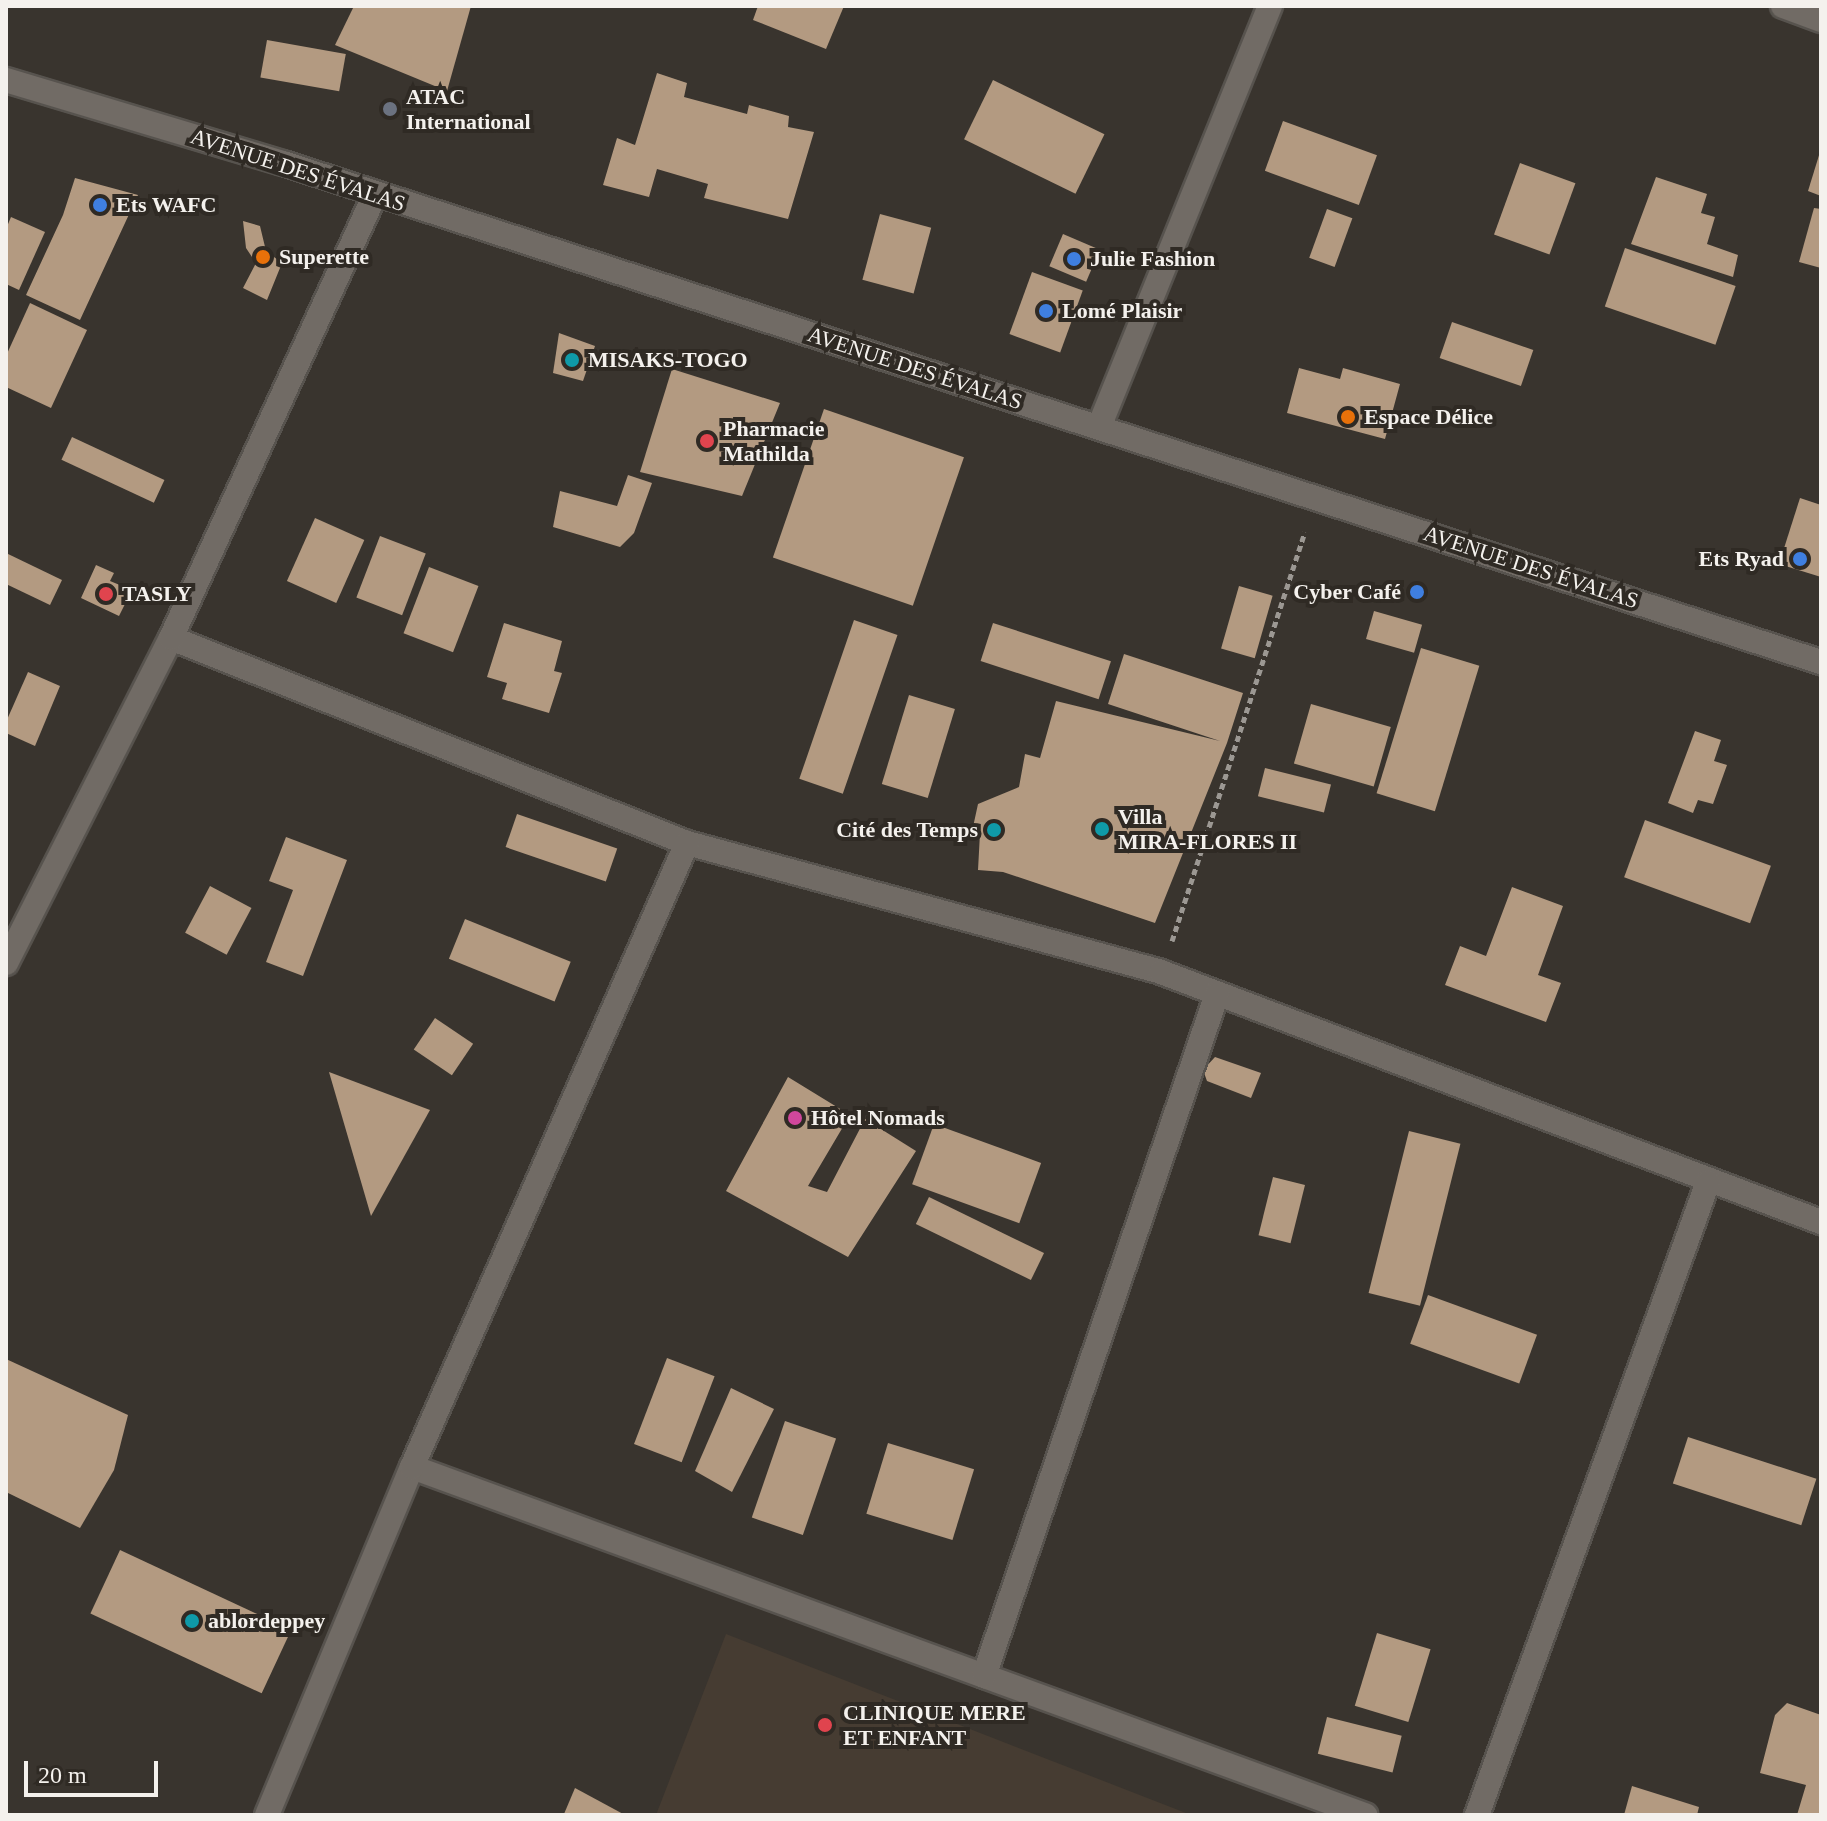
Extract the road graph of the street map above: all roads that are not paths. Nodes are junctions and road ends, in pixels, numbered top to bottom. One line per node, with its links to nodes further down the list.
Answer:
1 (1270, 6): 6 (street)
2 (1783, 6): 3 (street)
3 (1821, 20)
4 (6, 80): 5 (street, AVENUE DES ÉVALAS)
5 (375, 194): 6 (street, AVENUE DES ÉVALAS); 7 (street)
6 (1099, 427): 8 (street, AVENUE DES ÉVALAS)
7 (171, 638): 9 (street); 10 (street)
8 (1821, 662)
9 (687, 843): 12 (street); 15 (street)
10 (12, 935): 11 (street)
11 (6, 963)
12 (1217, 994): 13 (street); 16 (street)
13 (1708, 1182): 14 (street); 19 (street)
14 (1821, 1222)
15 (412, 1467): 16 (street); 17 (street)
16 (984, 1676): 18 (street)
17 (267, 1815)
18 (1365, 1815)
19 (1477, 1815)

